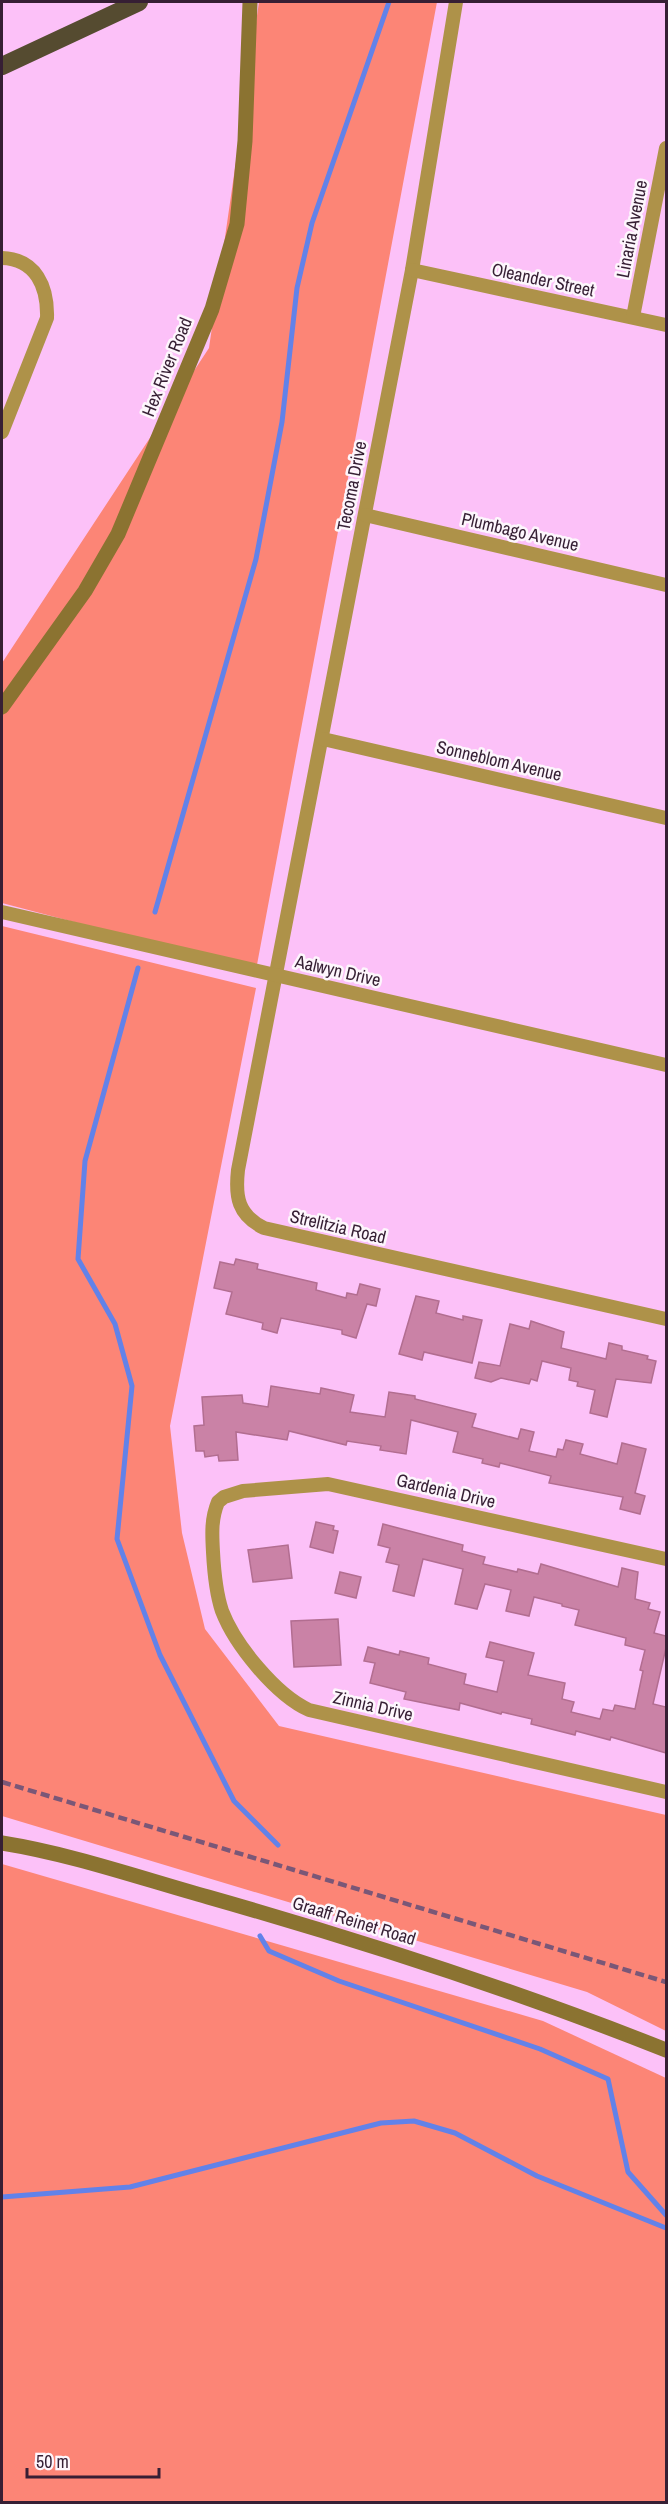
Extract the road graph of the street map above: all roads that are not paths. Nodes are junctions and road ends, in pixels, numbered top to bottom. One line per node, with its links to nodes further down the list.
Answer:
1 (139, 2): 4 (highway)
2 (250, 2): 13 (street, Hex River Road)
3 (456, 2): 7 (street, Tecoma Drive)
4 (2, 66)
5 (666, 148): 8 (street, Linaria Avenue)
6 (2, 258): 10 (street)
7 (412, 270): 8 (street, Oleander Street); 11 (street, Tecoma Drive)
8 (633, 317): 9 (street, Oleander Street)
9 (666, 325)
10 (2, 432)
11 (365, 515): 12 (street, Plumbago Avenue); 14 (street, Tecoma Drive)
12 (666, 585)
13 (2, 707)
14 (323, 739): 15 (street, Sonneblom Avenue); 17 (street, Tecoma Drive)
15 (666, 818)
16 (2, 912): 17 (street, Aalwyn Drive)
17 (274, 975): 18 (street, Aalwyn Drive); 19 (street, Strelitzia Road)
18 (666, 1065)
19 (666, 1319)
20 (218, 1502): 21 (street, Gardenia Drive); 22 (street, Zinnia Drive)
21 (666, 1559)
22 (666, 1792)
23 (2, 1837): 25 (street, Graaff Reinet Road)
24 (2, 1843): 25 (street, Graaff Reinet Road)
25 (25, 1846): 26 (street, Graaff Reinet Road)
26 (666, 2050)

